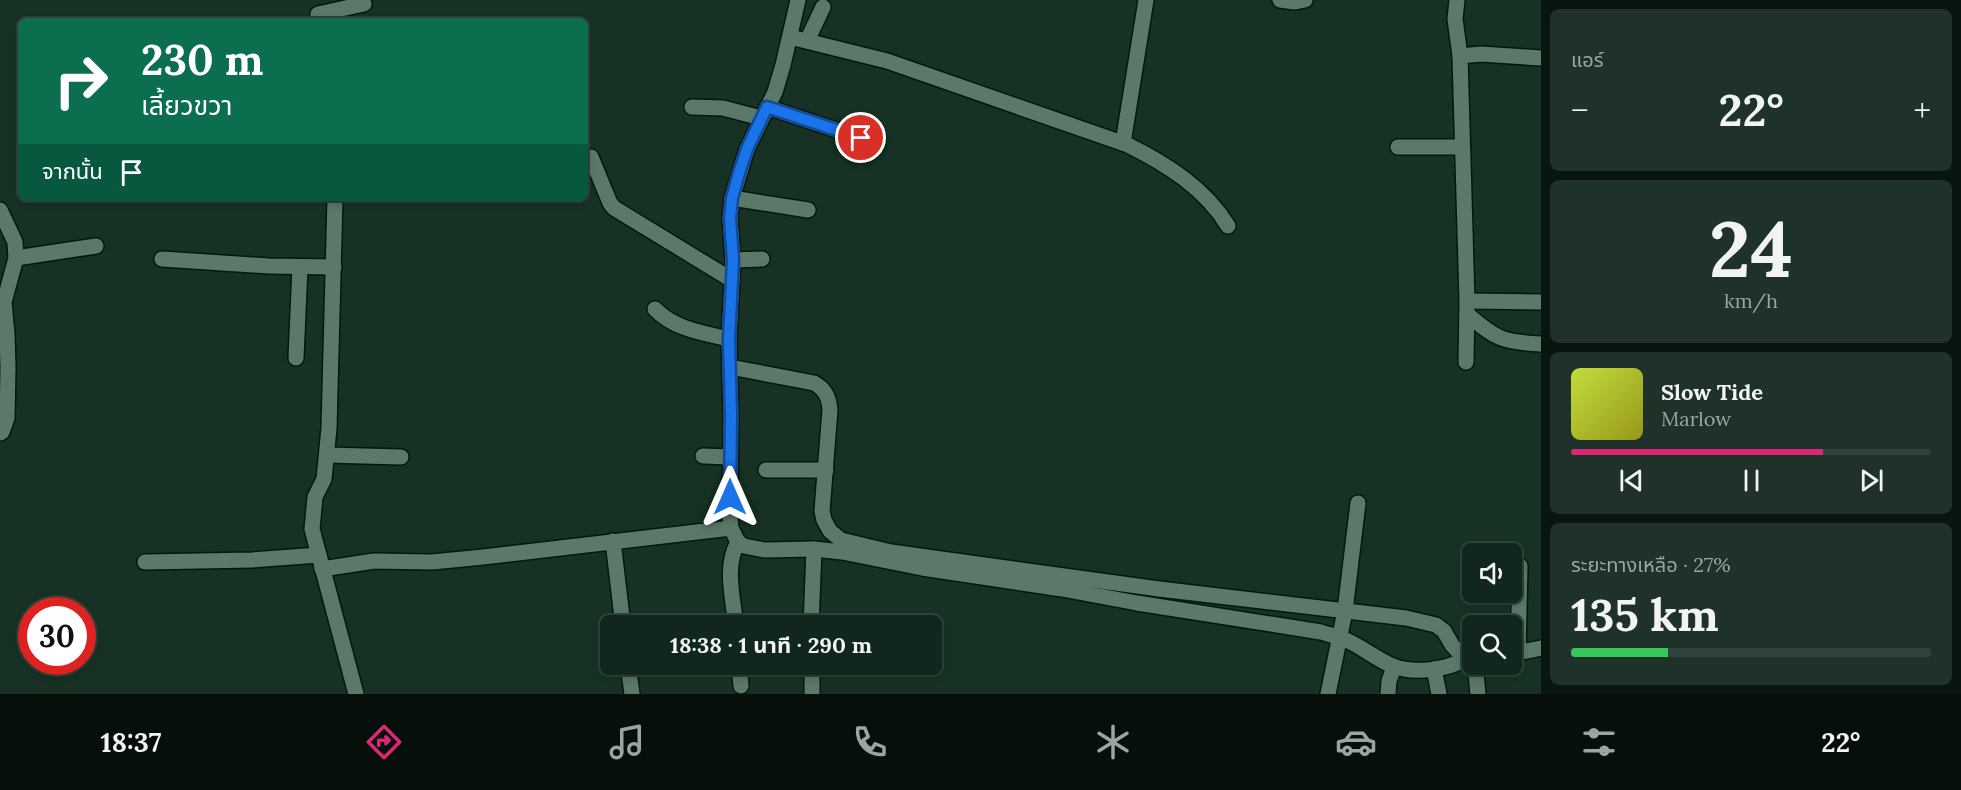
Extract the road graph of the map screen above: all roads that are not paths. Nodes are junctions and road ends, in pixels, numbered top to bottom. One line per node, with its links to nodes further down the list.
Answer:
1 (798, 0): 9 (street)
2 (1146, 0): 16 (street)
3 (1280, 0): 4 (street)
4 (1305, 0)
5 (1457, 0): 11 (street)
6 (364, 4): 8 (street)
7 (823, 7): 10 (street)
8 (317, 12)
9 (790, 37): 10 (street); 14 (street)
10 (807, 41): 16 (street)
11 (1460, 56): 12 (street); 18 (street)
12 (1541, 58)
13 (692, 107): 14 (street)
14 (764, 113): 15 (street); 20 (street)
15 (861, 138)
16 (1123, 143): 24 (street)
17 (1398, 147): 18 (street)
18 (1462, 147): 34 (street)
19 (591, 157): 32 (street)
20 (732, 198): 23 (street); 29 (street)
21 (335, 201): 31 (street)
22 (0, 210): 26 (street)
23 (808, 210)
24 (1228, 226)
25 (96, 246): 26 (street)
26 (16, 258): 41 (street)
27 (162, 259): 30 (street)
28 (762, 259): 29 (street)
29 (733, 260): 32 (street)
30 (300, 267): 31 (street); 38 (street)
31 (334, 267): 42 (street)
32 (732, 280): 36 (street)
33 (1541, 302): 34 (street)
34 (1467, 307): 37 (street); 39 (street)
35 (655, 309): 36 (street)
36 (729, 339): 40 (street)
37 (1541, 344)
38 (296, 358)
39 (1467, 362)
40 (730, 367): 45 (street); 47 (street)
41 (0, 433)
42 (327, 455): 44 (street); 53 (street)
43 (703, 456): 45 (street)
44 (401, 457)
45 (729, 457): 49 (street)
46 (766, 470): 47 (street)
47 (826, 470): 54 (street)
48 (1358, 503): 54 (street)
49 (734, 535): 50 (street); 51 (street); 56 (street)
50 (613, 541): 53 (street); 55 (street)
51 (814, 549): 57 (street); 58 (street)
52 (145, 562): 53 (street)
53 (321, 562): 70 (street)
54 (1345, 611): 58 (street); 61 (street)
55 (622, 615)
56 (735, 615)
57 (811, 615)
58 (1339, 638): 63 (street); 73 (street)
59 (1541, 648): 60 (street)
60 (1522, 652)
61 (1462, 653)
62 (1462, 663): 64 (street)
63 (1394, 667): 64 (street); 74 (street)
64 (1434, 669): 75 (street)
65 (629, 675): 71 (street)
66 (740, 675): 69 (street)
67 (812, 675): 72 (street)
68 (1474, 675): 76 (street)
69 (741, 686)
70 (356, 694)
71 (632, 694)
72 (812, 694)
73 (1328, 694)
74 (1388, 694)
75 (1439, 694)
76 (1478, 694)

